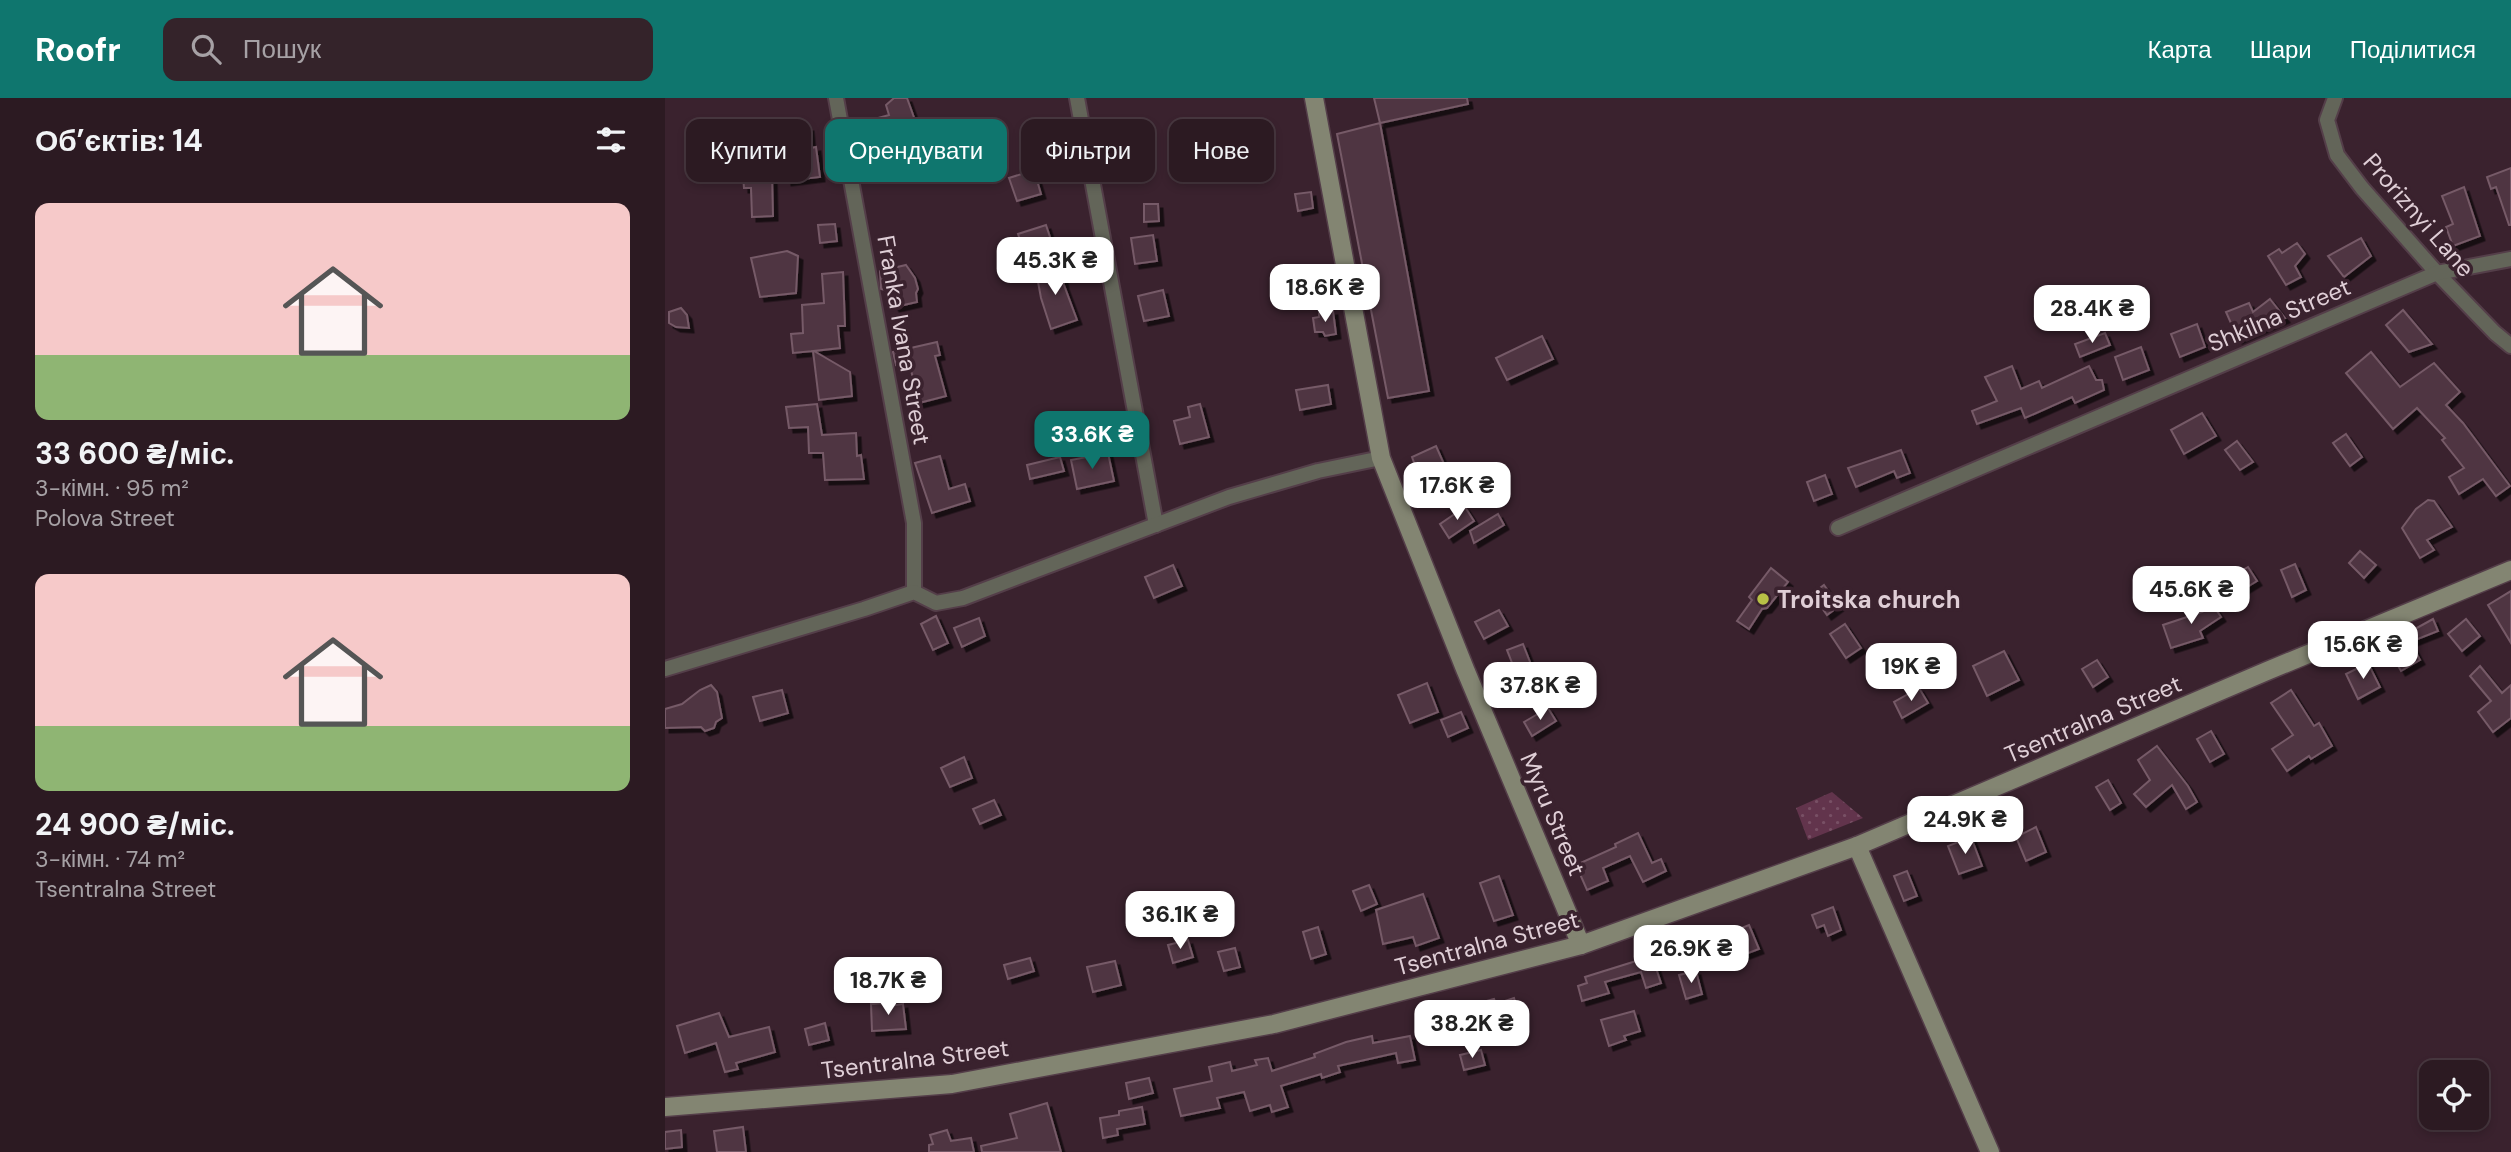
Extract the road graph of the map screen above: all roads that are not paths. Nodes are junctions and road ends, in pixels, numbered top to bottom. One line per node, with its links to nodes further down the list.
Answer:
1 (836, 98): 12 (street, Franka Ivana Street)
2 (1077, 98): 9 (street)
3 (1314, 98): 8 (street, Myru Street)
4 (2335, 98): 6 (street, Proriznyi Lane)
5 (2511, 259): 6 (street, Shkilna Street)
6 (2437, 273): 7 (street, Proriznyi Lane); 10 (street, Shkilna Street)
7 (2511, 346)
8 (1381, 458): 9 (street); 15 (street, Myru Street)
9 (1156, 525): 12 (street)
10 (1838, 528)
11 (2511, 570): 14 (street, Tsentralna Street)
12 (914, 592): 13 (street)
13 (665, 668)
14 (1857, 846): 15 (street, Tsentralna Street); 17 (street)
15 (1581, 945): 16 (street, Tsentralna Street)
16 (665, 1107)
17 (1990, 1152)

